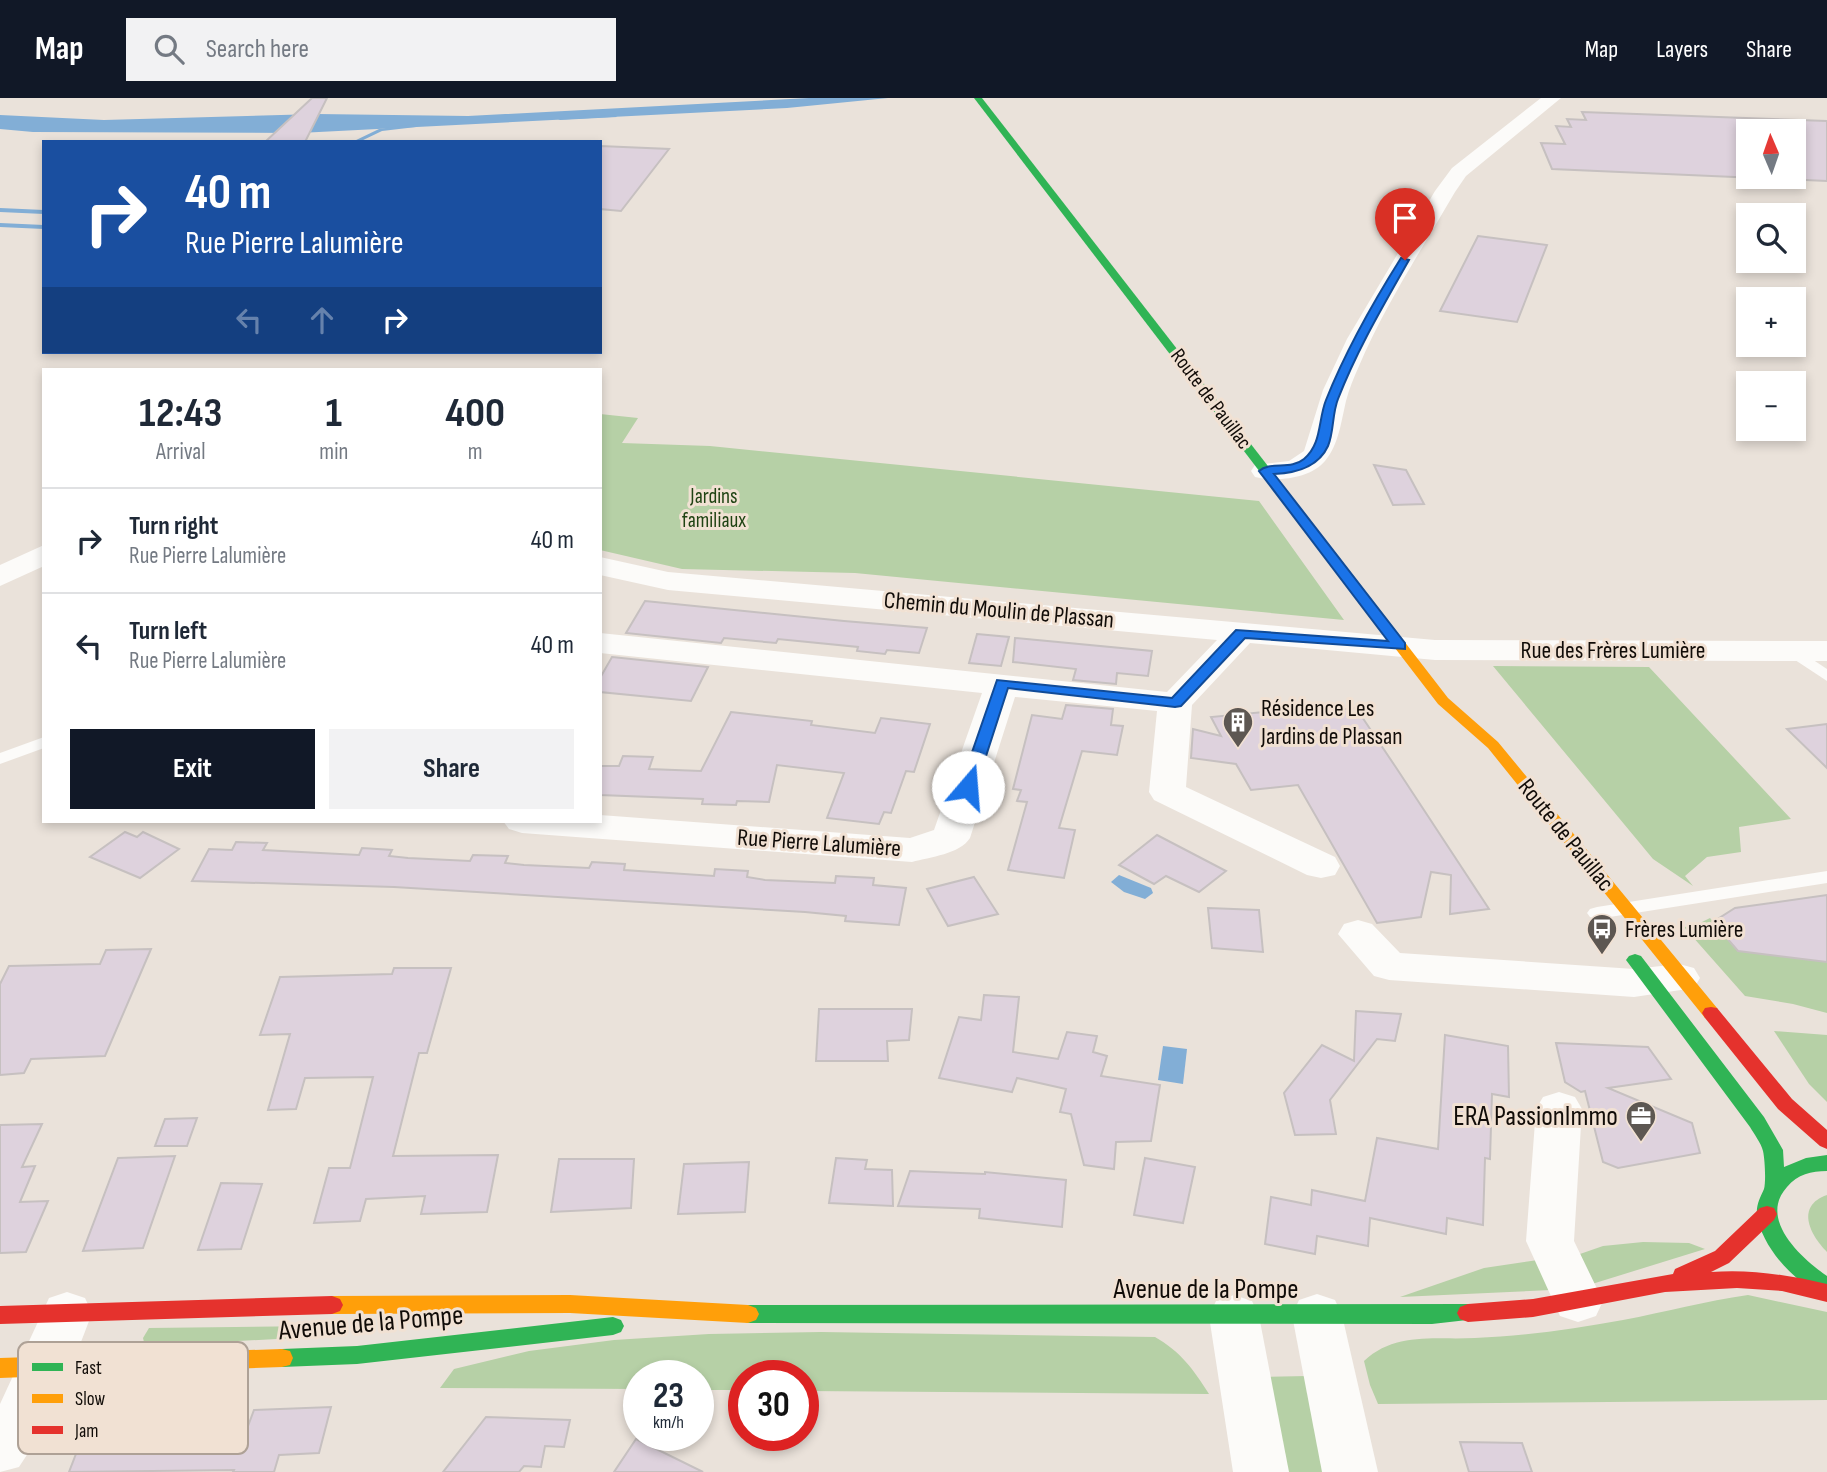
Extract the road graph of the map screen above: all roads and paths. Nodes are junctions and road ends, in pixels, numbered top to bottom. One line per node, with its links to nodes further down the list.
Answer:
1 (978, 98): 3 (main road, Route de Pauillac)
2 (1552, 98): 3 (street)
3 (1265, 471): 9 (main road, Route de Pauillac)
4 (42, 555): 6 (street)
5 (602, 566): 7 (street, Chemin du Moulin de Plassan)
6 (0, 577)
7 (1241, 633): 9 (street, Chemin du Moulin de Plassan); 15 (street)
8 (602, 643): 13 (street)
9 (1399, 646): 10 (street, Rue des Frères Lumière); 14 (main road, Route de Pauillac)
10 (1792, 651): 11 (street, Rue des Frères Lumière); 12 (lane)
11 (1827, 651)
12 (1827, 676)
13 (1002, 683): 15 (street); 19 (street, Rue Pierre Lalumière)
14 (1443, 701): 16 (main road, Route de Pauillac); 23 (main road, Route de Pauillac)
15 (1175, 703): 20 (street)
16 (1460, 736)
17 (42, 743): 18 (lane)
18 (0, 759)
19 (549, 823)
20 (1321, 866)
21 (1827, 877): 23 (lane)
22 (1592, 907): 23 (lane); 24 (main road, Route de Pauillac)
23 (1625, 908): 27 (main road, Route de Pauillac)
24 (1611, 930)
25 (1358, 934): 27 (street)
26 (1625, 948): 27 (main road, Route de Pauillac)
27 (1666, 979): 29 (main road, Route de Pauillac); 31 (main road, Route de Pauillac)
28 (1559, 1109): 36 (street)
29 (1827, 1141)
30 (1827, 1163): 31 (main road)
31 (1774, 1183): 32 (main road, Route de Pauillac)
32 (1766, 1214): 33 (main road, Avenue de la Pompe); 34 (main road)
33 (1665, 1283): 35 (main road, Avenue de la Pompe); 36 (main road, Avenue de la Pompe)
34 (1827, 1287)
35 (1827, 1293)
36 (1578, 1301): 40 (main road, Avenue de la Pompe)
37 (67, 1313): 38 (main road, Avenue de la Pompe); 39 (main road, Avenue de la Pompe); 42 (street)
38 (744, 1314): 41 (main road, Avenue de la Pompe); 43 (main road, Avenue de la Pompe)
39 (0, 1315)
40 (1317, 1315): 41 (main road, Avenue de la Pompe); 47 (street)
41 (1234, 1316): 46 (street)
42 (43, 1342)
43 (248, 1358)
44 (18, 1389): 45 (street)
45 (0, 1450)
46 (1261, 1472)
47 (1350, 1472)

